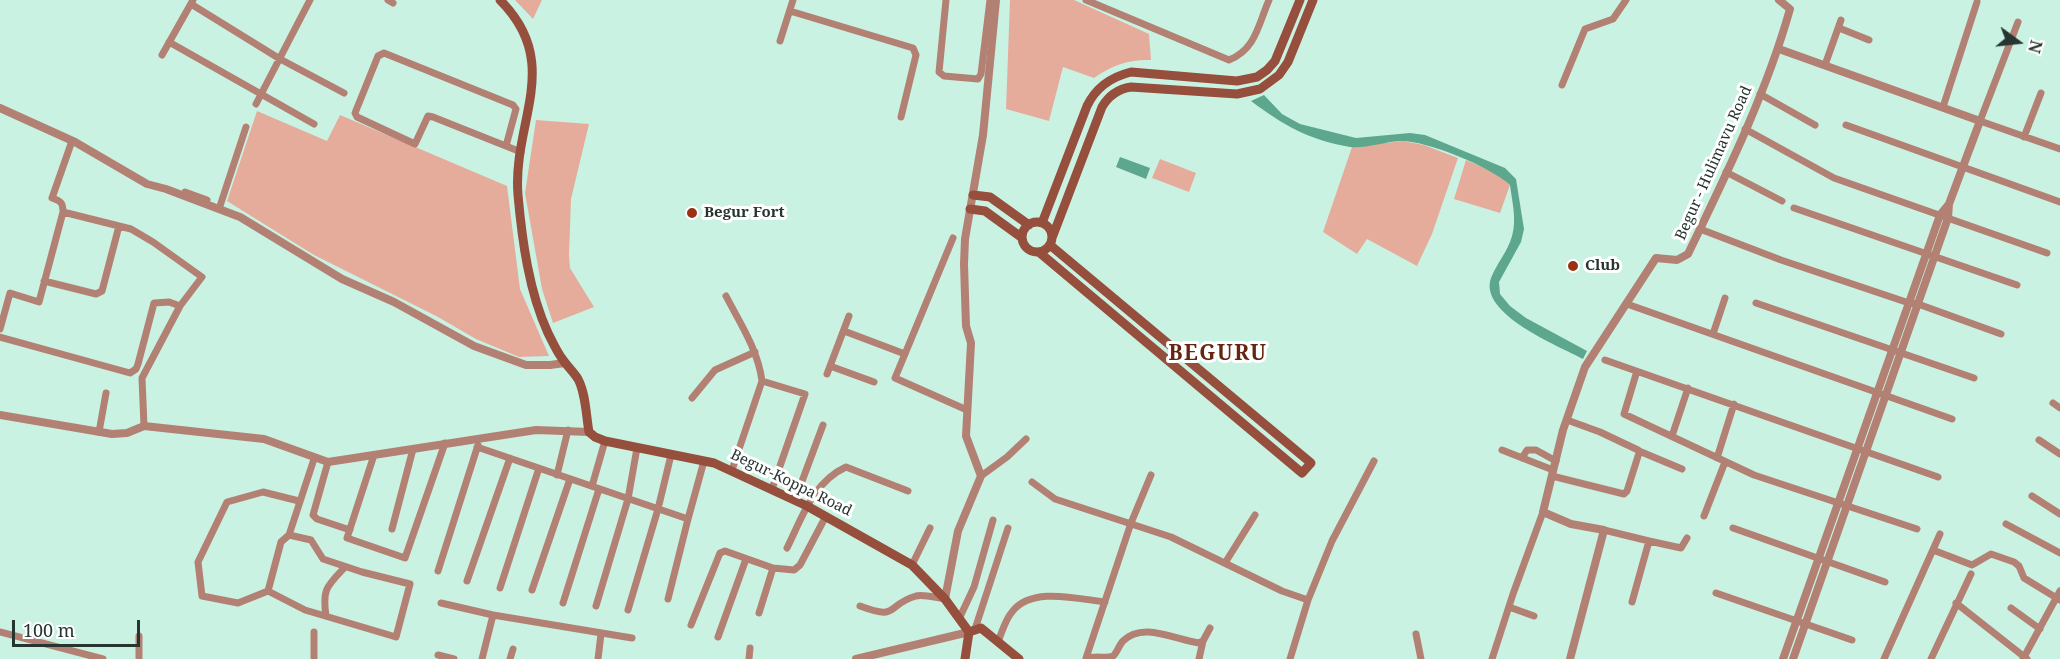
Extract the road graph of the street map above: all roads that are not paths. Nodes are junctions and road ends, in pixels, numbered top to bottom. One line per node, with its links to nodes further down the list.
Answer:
1 (310, 0): 23 (street)
2 (500, 0): 46 (main road)
3 (793, 0): 15 (street)
4 (946, 0): 16 (street)
5 (990, 0): 16 (street)
6 (996, 0): 16 (street)
7 (1086, 0): 8 (street)
8 (1269, 0)
9 (1300, 0): 25 (main road)
10 (1313, 0): 27 (main road)
11 (1626, 0): 26 (street)
12 (1779, 0): 21 (street, Begur - Hulimavu Road)
13 (192, 2): 20 (street); 23 (street)
14 (1977, 2): 33 (street)
15 (790, 11): 19 (street); 35 (street)
16 (991, 21): 49 (street)
17 (2018, 22): 36 (street)
18 (1869, 39): 24 (street)
19 (780, 41)
20 (169, 42): 22 (street); 30 (street)
21 (1779, 49): 24 (street); 31 (street, Begur - Hulimavu Road)
22 (162, 55)
23 (280, 59): 28 (street); 30 (street)
24 (1825, 65): 33 (street)
25 (1141, 72): 27 (main road); 57 (main road)
26 (1562, 85)
27 (1142, 87): 63 (main road)
28 (344, 93)
29 (2041, 93): 42 (street)
30 (262, 94): 32 (street); 37 (street)
31 (1760, 94): 38 (street); 41 (street, Begur - Hulimavu Road)
32 (256, 104)
33 (1943, 107): 36 (street)
34 (0, 108): 43 (street)
35 (901, 117)
36 (1980, 121): 42 (street); 47 (street)
37 (314, 124)
38 (1815, 125)
39 (1846, 125): 47 (street)
40 (246, 127): 52 (street)
41 (1745, 129): 48 (street, Begur - Hulimavu Road); 56 (street)
42 (2024, 136): 45 (street)
43 (72, 141): 52 (street); 55 (street)
44 (506, 146): 44 (street); 46 (street)
45 (2060, 149)
46 (521, 152): 85 (main road)
47 (1963, 168): 51 (street); 56 (street)
48 (1726, 172): 50 (street); 60 (street, Begur - Hulimavu Road)
49 (973, 195): 54 (street); 58 (main road)
50 (1782, 201)
51 (2060, 202)
52 (220, 207): 85 (street)
53 (1794, 208): 66 (street)
54 (970, 209): 61 (main road); 95 (street)
55 (63, 212): 59 (street); 67 (street)
56 (1944, 217): 65 (street); 66 (street)
57 (1042, 223): 58 (main road); 63 (main road)
58 (1029, 225): 61 (main road)
59 (119, 226): 67 (street); 74 (street)
60 (1700, 229): 72 (street, Begur - Hulimavu Road); 73 (street)
61 (1022, 237): 64 (main road)
62 (953, 238): 83 (street)
63 (1051, 242): 64 (main road); 64 (main road)
64 (1040, 253)
65 (2047, 254)
66 (1930, 256): 68 (street); 73 (street)
67 (44, 281): 76 (street)
68 (2017, 285)
69 (726, 296): 81 (street)
70 (1725, 298): 78 (street)
71 (1756, 303): 82 (street)
72 (1627, 304): 78 (street); 98 (street, Begur - Hulimavu Road)
73 (1913, 304): 79 (street); 82 (street)
74 (180, 306): 80 (street); 100 (street)
75 (849, 316): 77 (street)
76 (0, 328)
77 (844, 331): 83 (street); 89 (street)
78 (1713, 334): 92 (street)
79 (2001, 334)
80 (0, 337)
81 (755, 352): 88 (street); 93 (street)
82 (1896, 352): 87 (street); 92 (street)
83 (905, 354): 95 (street)
84 (1605, 360): 86 (street)
85 (566, 363): 103 (main road)
86 (1637, 371): 90 (street); 104 (street)
87 (1974, 378)
88 (762, 381): 130 (street); 139 (street)
89 (874, 382)
90 (1688, 388): 94 (street); 104 (street)
91 (106, 393): 102 (street)
92 (1881, 394): 97 (street); 114 (street)
93 (692, 398)
94 (1734, 404): 114 (street); 121 (street)
95 (967, 410): 134 (street)
96 (0, 416): 102 (street)
97 (1952, 419)
98 (1567, 420): 115 (street); 123 (street, Begur - Hulimavu Road)
99 (823, 425): 143 (street)
100 (144, 426): 102 (street); 122 (street)
101 (568, 430): 103 (street); 105 (street); 132 (street)
102 (99, 432)
103 (589, 432): 108 (main road, Begur-Koppa Road)
104 (1672, 436): 121 (street)
105 (480, 438): 109 (street); 110 (street)
106 (1026, 440): 134 (street)
107 (2039, 440): 116 (street)
108 (605, 441): 112 (main road, Begur-Koppa Road); 138 (street)
109 (445, 443): 111 (street); 162 (street)
110 (477, 447): 119 (street); 177 (street)
111 (413, 448): 117 (street); 160 (street)
112 (637, 448): 118 (main road, Begur-Koppa Road); 142 (street)
113 (1502, 450): 120 (street)
114 (1862, 450): 135 (street); 145 (street)
115 (1639, 451): 129 (street); 131 (street)
116 (2060, 454)
117 (374, 455): 126 (street); 162 (street)
118 (671, 455): 124 (main road, Begur-Koppa Road); 147 (street)
119 (510, 458): 128 (street); 179 (street)
120 (1522, 458): 123 (street); 131 (street)
121 (1717, 458): 127 (street)
122 (314, 459): 126 (street); 144 (street)
123 (1556, 460): 131 (street, Begur - Hulimavu Road)
124 (704, 461): 130 (main road, Begur-Koppa Road); 153 (street)
125 (1374, 461): 188 (street)
126 (328, 462): 162 (street)
127 (1725, 462): 145 (street); 152 (street)
128 (539, 468): 132 (street); 181 (street)
129 (1682, 469)
130 (732, 470): 139 (main road, Begur-Koppa Road)
131 (1553, 473): 148 (street, Begur - Hulimavu Road)
132 (557, 475): 136 (street)
133 (1151, 475): 155 (street)
134 (981, 476): 187 (street)
135 (1938, 477)
136 (570, 479): 138 (street); 182 (street)
137 (1032, 482): 155 (street)
138 (595, 488): 142 (street); 192 (street)
139 (772, 489): 143 (main road, Begur-Koppa Road)
140 (908, 490): 146 (street)
141 (2032, 496): 149 (street)
142 (628, 499): 147 (street); 194 (street)
143 (795, 500): 146 (main road, Begur-Koppa Road)
144 (299, 501): 165 (street); 183 (street)
145 (1842, 504): 161 (street); 172 (street)
146 (807, 506): 150 (main road, Begur-Koppa Road); 168 (street)
147 (658, 509): 153 (street); 198 (street)
148 (1543, 512): 163 (street); 196 (street)
149 (2060, 514)
150 (826, 516): 174 (main road, Begur-Koppa Road); 176 (street)
151 (1255, 516): 173 (street)
152 (1704, 516)
153 (688, 519): 186 (street)
154 (993, 520): 203 (street)
155 (1131, 523): 173 (street); 189 (street)
156 (2006, 524): 170 (street)
157 (930, 528): 174 (street)
158 (1008, 528): 209 (street)
159 (1733, 528): 172 (street)
160 (392, 529)
161 (1917, 529)
162 (350, 530)
163 (1604, 530): 167 (street); 240 (street)
164 (1940, 534): 169 (street)
165 (289, 535): 175 (street); 183 (street)
166 (1688, 538): 167 (street)
167 (1649, 541): 190 (street)
168 (788, 548)
169 (1933, 550): 185 (street); 243 (street)
170 (2060, 553)
171 (746, 559): 176 (street); 206 (street); 215 (street)
172 (1822, 561): 180 (street); 204 (street); 205 (street)
173 (1225, 563): 188 (street)
174 (912, 565): 187 (main road, Begur-Koppa Road)
175 (345, 567): 201 (street); 201 (street)
176 (773, 568): 199 (street)
177 (438, 571)
178 (1971, 574): 193 (street)
179 (467, 581)
180 (1885, 582)
181 (500, 588)
182 (532, 590)
183 (268, 591): 201 (street)
184 (1716, 593): 204 (street)
185 (2059, 596): 208 (street)
186 (669, 599)
187 (945, 599): 195 (street); 203 (main road, Begur-Koppa Road)
188 (1308, 600): 237 (street)
189 (1106, 602): 219 (street); 223 (street)
190 (1632, 602)
191 (441, 603): 200 (street)
192 (563, 603)
193 (1956, 603): 224 (street); 244 (street)
194 (596, 606)
195 (860, 606)
196 (1509, 607): 202 (street); 239 (street)
197 (2011, 608): 208 (street)
198 (628, 610)
199 (759, 613)
200 (493, 615): 212 (street); 229 (street)
201 (326, 616)
202 (1534, 616)
203 (959, 619): 209 (main road, Begur-Koppa Road)
204 (1796, 621): 205 (street); 241 (street)
205 (1805, 624): 217 (street); 242 (street)
206 (691, 625)
207 (1210, 628): 218 (street)
208 (2040, 629): 224 (street)
209 (972, 630): 219 (main road); 233 (street); 234 (main road)
210 (0, 632): 225 (street)
211 (314, 632): 227 (street)
212 (602, 634): 216 (street); 231 (street)
213 (1416, 634): 238 (street)
214 (139, 636): 226 (street)
215 (718, 637)
216 (632, 638)
217 (1852, 640)
218 (1203, 641): 223 (street); 236 (street)
219 (998, 642): 235 (main road)
220 (750, 648): 232 (street)
221 (513, 649): 230 (street)
222 (438, 655): 228 (street)
223 (1086, 658)
224 (2025, 658)
225 (103, 659)
226 (139, 659)
227 (314, 659)
228 (454, 659)
229 (482, 659)
230 (510, 659)
231 (598, 659)
232 (749, 659)
233 (856, 659)
234 (965, 659)
235 (1019, 659)
236 (1199, 659)
237 (1290, 659)
238 (1421, 659)
239 (1492, 659)
240 (1570, 659)
241 (1782, 659)
242 (1793, 659)
243 (1884, 659)
244 (1931, 659)

